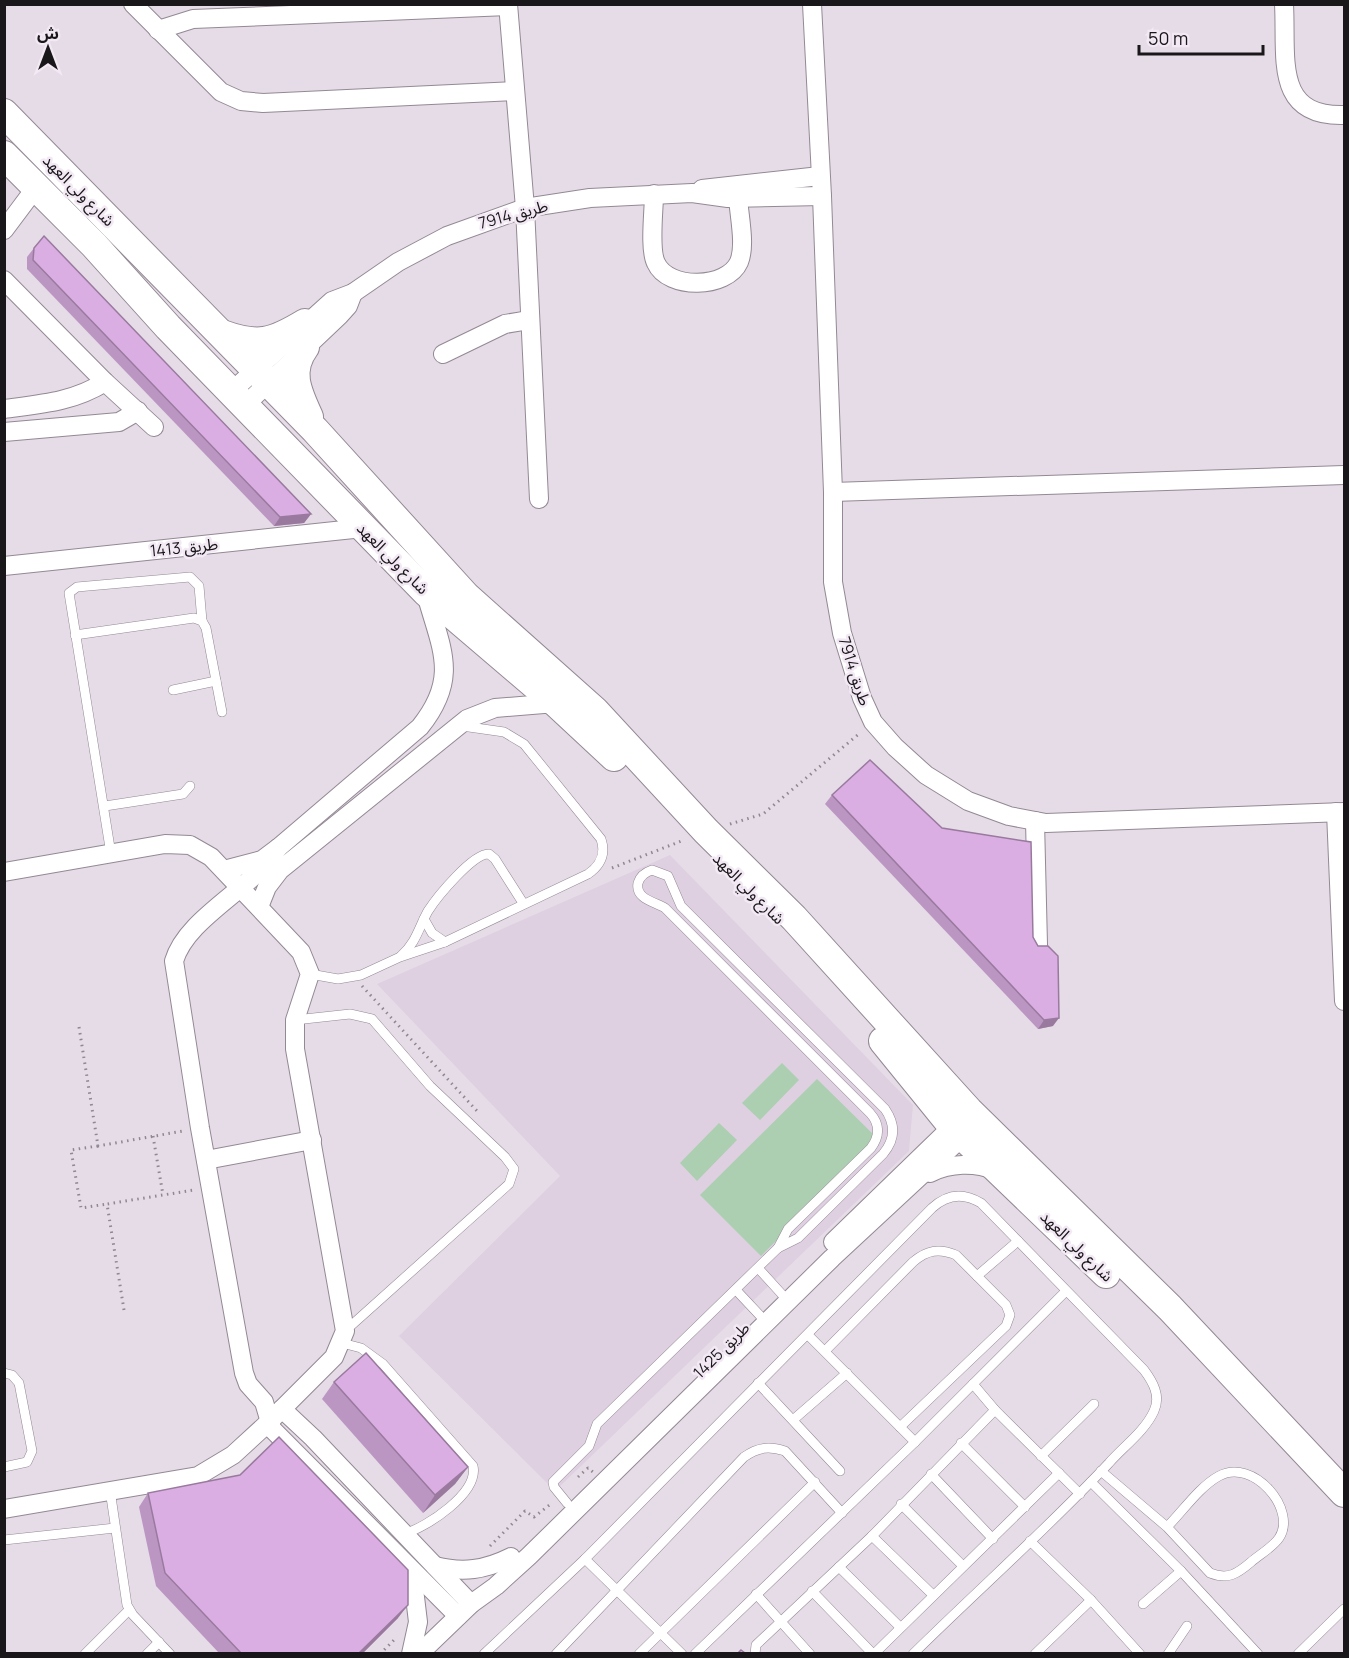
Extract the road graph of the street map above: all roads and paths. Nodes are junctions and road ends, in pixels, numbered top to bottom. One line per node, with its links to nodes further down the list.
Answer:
1 (133, 4): 5 (street)
2 (812, 4): 10 (street, طريق 7914)
3 (1284, 4): 8 (street)
4 (508, 5): 5 (street); 6 (street)
5 (158, 30): 6 (street)
6 (515, 91): 15 (street)
7 (4, 113): 17 (main road, شارع ولي العهد)
8 (1344, 115)
9 (16, 172): 16 (street); 17 (main road); 25 (main road, شارع ولي العهد)
10 (820, 176): 11 (street, طريق 7914); 13 (street, طريق 7914)
11 (692, 193): 12 (street, طريق 7914); 14 (street, طريق 7914)
12 (654, 194): 14 (street); 15 (street, طريق 7914)
13 (822, 196): 14 (street, طريق 7914); 32 (street, طريق 7914)
14 (738, 197)
15 (525, 208): 19 (street); 21 (street, طريق 7914)
16 (4, 230)
17 (158, 269): 20 (main road, شارع ولي العهد)
18 (4, 280): 24 (street)
19 (529, 320): 22 (street); 33 (street)
20 (222, 334): 21 (main road); 23 (main road, شارع ولي العهد)
21 (305, 335): 23 (street, طريق 7914); 29 (main road)
22 (443, 354)
23 (261, 375): 25 (street, طريق 7914); 29 (main road, شارع ولي العهد)
24 (105, 382): 26 (street); 27 (street)
25 (237, 399): 34 (main road, شارع ولي العهد)
26 (4, 409)
27 (138, 411): 28 (street); 30 (street)
28 (154, 427)
29 (315, 430): 48 (main road, شارع ولي العهد)
30 (4, 432)
31 (1344, 475): 32 (street)
32 (833, 492): 43 (street, طريق 7914)
33 (539, 499)
34 (363, 528): 35 (street, طريق 1413); 36 (main road, شارع ولي العهد)
35 (4, 566)
36 (426, 592): 41 (main road, شارع ولي العهد); 44 (street)
37 (202, 621): 38 (lane); 38 (lane); 39 (lane)
38 (75, 635): 49 (lane)
39 (216, 681): 40 (lane); 42 (lane)
40 (173, 690)
41 (556, 703): 45 (street); 48 (main road, شارع ولي العهد)
42 (222, 712)
43 (873, 722): 51 (street, طريق 7914); 52 (path)
44 (420, 726): 46 (street); 53 (street)
45 (456, 726): 46 (street); 60 (lane)
46 (434, 743): 62 (street)
47 (190, 786): 49 (lane)
48 (670, 802): 52 (main road, شارع ولي العهد)
49 (105, 806): 54 (lane)
50 (1340, 812): 51 (street, طريق 7914); 69 (street, طريق 7914)
51 (1035, 821): 65 (street)
52 (701, 833): 55 (path); 73 (main road, شارع ولي العهد)
53 (278, 848): 56 (street); 58 (street)
54 (111, 854): 56 (street); 57 (street)
55 (610, 869)
56 (224, 870): 58 (street)
57 (4, 872)
58 (241, 887): 62 (street); 74 (street)
59 (675, 896): 61 (lane); 61 (lane); 85 (lane)
60 (523, 903): 63 (lane); 64 (lane)
61 (660, 905): 85 (lane)
62 (259, 907): 67 (street)
63 (424, 919): 64 (lane); 66 (lane)
64 (445, 942): 66 (lane)
65 (1038, 945)
66 (400, 957): 67 (lane)
67 (310, 974): 70 (street)
68 (372, 981): 72 (path)
69 (1344, 1001)
70 (295, 1020): 76 (street); 94 (lane)
71 (79, 1027): 77 (path)
72 (481, 1115)
73 (966, 1124): 79 (main road, شارع ولي العهد); 80 (street, طريق 1425); 90 (street, طريق 1425); 98 (main road, شارع ولي العهد)
74 (200, 1128): 75 (path); 78 (street)
75 (153, 1136): 77 (path); 82 (path)
76 (312, 1140): 78 (street); 94 (street)
77 (98, 1146): 83 (path)
78 (206, 1160): 81 (street)
79 (1002, 1174): 80 (street); 98 (main road, شارع ولي العهد)
80 (922, 1176): 90 (street, طريق 1425)
81 (210, 1186): 82 (path); 104 (street)
82 (163, 1195): 83 (path)
83 (107, 1204): 91 (path)
84 (1018, 1241): 87 (lane); 89 (lane); 93 (lane)
85 (778, 1248): 86 (lane)
86 (758, 1268): 88 (lane); 90 (lane)
87 (977, 1276): 95 (lane); 106 (lane)
88 (736, 1290): 92 (lane); 121 (lane)
89 (1065, 1292): 100 (lane); 112 (lane)
90 (784, 1297): 92 (street, طريق 1425)
91 (124, 1310)
92 (762, 1318): 121 (street, طريق 1425); 147 (street, طريق 1425)
93 (808, 1335): 95 (lane); 99 (lane)
94 (344, 1337): 101 (street); 128 (lane)
95 (825, 1351): 97 (lane)
96 (4, 1373): 111 (lane)
97 (847, 1373): 105 (lane); 106 (lane)
98 (1240, 1382): 119 (main road, شارع ولي العهد)
99 (758, 1383): 105 (lane); 135 (lane)
100 (973, 1384): 103 (lane); 108 (lane)
101 (298, 1392): 104 (street); 107 (street)
102 (1094, 1404): 110 (lane)
103 (995, 1410): 109 (lane); 110 (lane)
104 (275, 1416): 107 (street); 118 (street); 139 (street)
105 (793, 1420): 113 (lane)
106 (900, 1427): 108 (lane)
107 (313, 1438): 128 (street)
108 (915, 1442): 125 (lane)
109 (961, 1443): 115 (lane); 123 (lane)
110 (1041, 1456): 114 (lane)
111 (4, 1467)
112 (1101, 1471): 117 (lane); 126 (lane)
113 (840, 1472)
114 (1059, 1473): 120 (lane); 123 (lane)
115 (931, 1474): 122 (lane); 130 (lane)
116 (815, 1482): 125 (lane); 141 (lane); 153 (lane)
117 (1091, 1482): 120 (lane); 140 (lane)
118 (110, 1490): 124 (street); 127 (lane)
119 (1344, 1493)
120 (1080, 1494): 132 (lane)
121 (567, 1503): 134 (street, طريق 1425)
122 (902, 1504): 129 (lane); 137 (lane)
123 (1025, 1507): 130 (lane)
124 (4, 1509)
125 (842, 1513): 143 (lane)
126 (1167, 1527): 126 (lane)
127 (115, 1528): 131 (lane); 149 (lane)
128 (404, 1534): 133 (street)
129 (872, 1536): 138 (lane); 144 (lane)
130 (993, 1539): 137 (lane)
131 (4, 1540)
132 (1030, 1541): 145 (lane); 168 (lane)
133 (421, 1552): 136 (street); 139 (street)
134 (511, 1557): 136 (street); 147 (street, طريق 1425)
135 (585, 1559): 141 (lane); 160 (lane)
136 (435, 1566): 147 (street)
137 (963, 1566): 144 (lane)
138 (839, 1567): 142 (lane); 152 (lane)
139 (409, 1569): 147 (street); 158 (street)
140 (1181, 1571): 146 (lane); 172 (lane)
141 (617, 1592): 153 (lane); 161 (lane)
142 (812, 1592): 150 (lane); 167 (lane)
143 (756, 1594): 150 (lane); 164 (lane)
144 (933, 1595): 152 (lane)
145 (1091, 1600): 169 (lane); 170 (lane)
146 (1143, 1604)
147 (470, 1605): 159 (street, طريق 1425)
148 (1344, 1609): 173 (lane)
149 (129, 1610): 154 (lane); 155 (lane)
150 (781, 1622): 165 (lane); 166 (lane)
151 (1187, 1626): 171 (lane)
152 (900, 1627): 167 (lane)
153 (660, 1634): 162 (lane); 163 (lane)
154 (159, 1642): 156 (lane); 157 (lane)
155 (85, 1653)
156 (147, 1653)
157 (170, 1653)
158 (411, 1653)
159 (419, 1653)
160 (484, 1653)
161 (556, 1653)
162 (639, 1653)
163 (682, 1653)
164 (695, 1653)
165 (755, 1653)
166 (810, 1653)
167 (874, 1653)
168 (913, 1653)
169 (1035, 1653)
170 (1140, 1653)
171 (1168, 1653)
172 (1258, 1653)
173 (1298, 1653)

